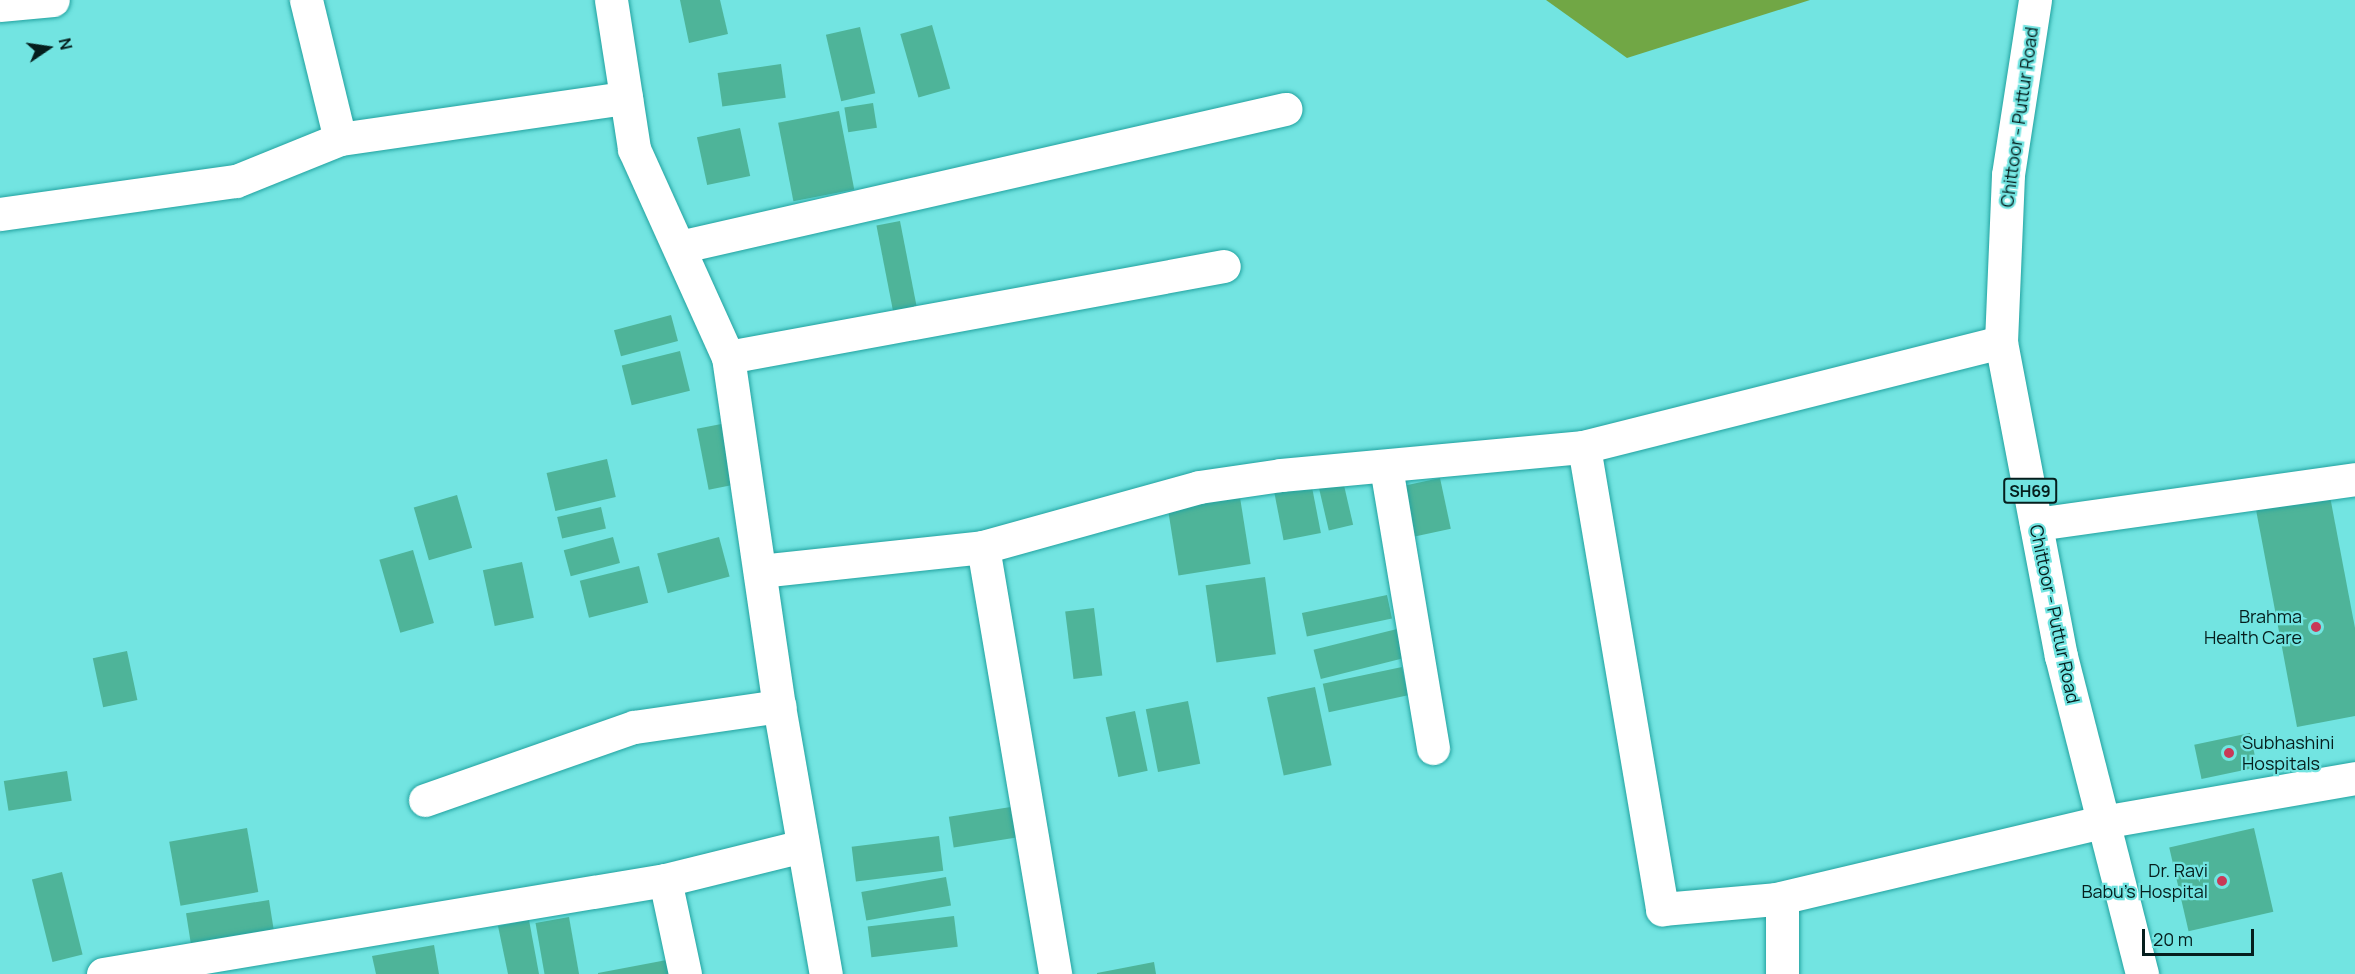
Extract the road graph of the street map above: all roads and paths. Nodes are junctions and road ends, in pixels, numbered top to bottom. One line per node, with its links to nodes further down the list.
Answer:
1 (52, 0): 5 (street)
2 (306, 0): 8 (street)
3 (611, 0): 6 (street)
4 (2035, 0): 12 (street, Chittoor - Puttur Road / SH69)
5 (0, 5)
6 (626, 98): 8 (street); 10 (street)
7 (1285, 109): 10 (street)
8 (340, 139): 9 (street)
9 (0, 214)
10 (679, 247): 13 (street)
11 (1224, 266): 13 (street)
12 (2001, 342): 14 (street); 17 (street, Chittoor - Puttur Road / SH69)
13 (728, 357): 19 (street)
14 (1584, 447): 15 (street); 27 (street)
15 (1386, 467): 18 (street); 21 (street)
16 (2355, 479): 17 (street)
17 (2036, 524): 24 (street, Chittoor - Puttur Road / SH69)
18 (983, 547): 19 (street); 31 (street)
19 (760, 571): 20 (street)
20 (779, 706): 23 (street); 25 (street)
21 (1433, 748)
22 (2355, 778): 24 (street)
23 (425, 800)
24 (2103, 822): 27 (street); 33 (street, Chittoor - Puttur Road / SH69)
25 (801, 846): 26 (street); 30 (street)
26 (665, 880): 28 (street); 29 (street)
27 (1782, 898): 32 (street)
28 (103, 974)
29 (685, 974)
30 (826, 974)
31 (1055, 974)
32 (1782, 974)
33 (2142, 974)

